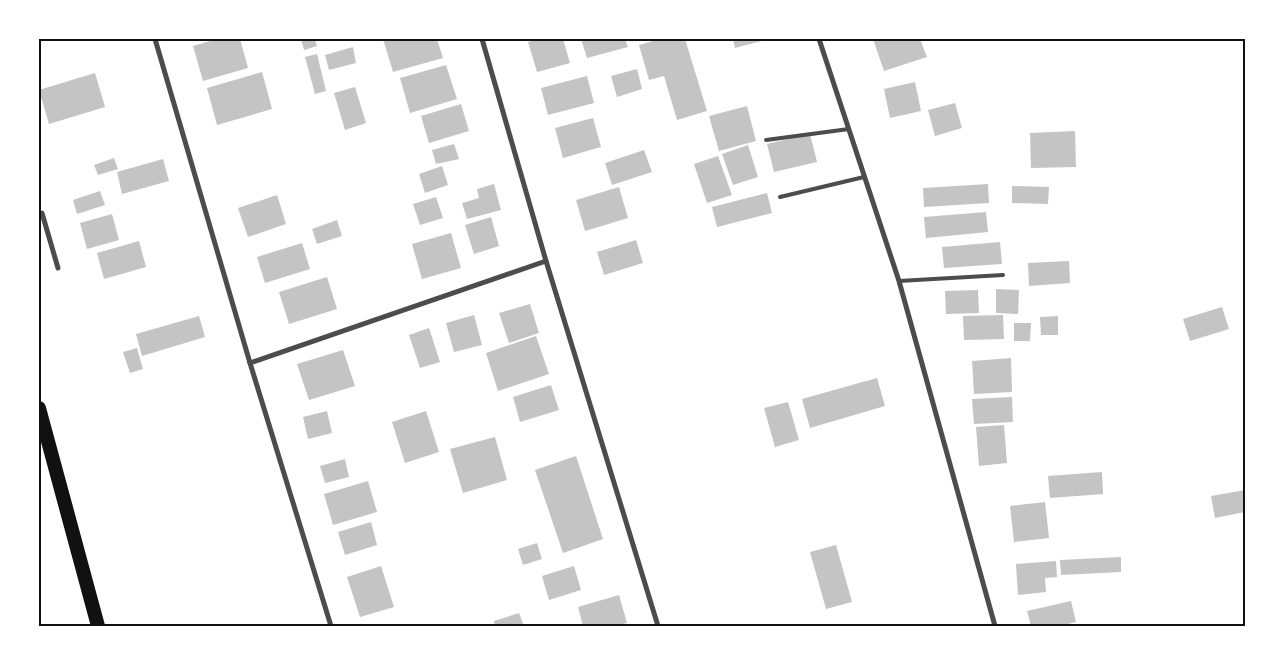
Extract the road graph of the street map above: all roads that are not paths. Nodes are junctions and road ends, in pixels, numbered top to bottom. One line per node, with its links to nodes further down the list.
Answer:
1 (155, 39): 13 (street)
2 (482, 39): 9 (street)
3 (819, 39): 4 (street)
4 (849, 129): 5 (lane); 6 (street)
5 (766, 140)
6 (864, 176): 7 (lane); 12 (street)
7 (780, 197)
8 (39, 214): 10 (street)
9 (546, 261): 13 (street); 18 (street)
10 (58, 268)
11 (1003, 274): 12 (lane)
12 (899, 281): 19 (street)
13 (250, 363): 17 (street)
14 (39, 408): 15 (highway)
15 (43, 437): 16 (highway)
16 (98, 626)
17 (331, 626)
18 (658, 626)
19 (995, 626)

